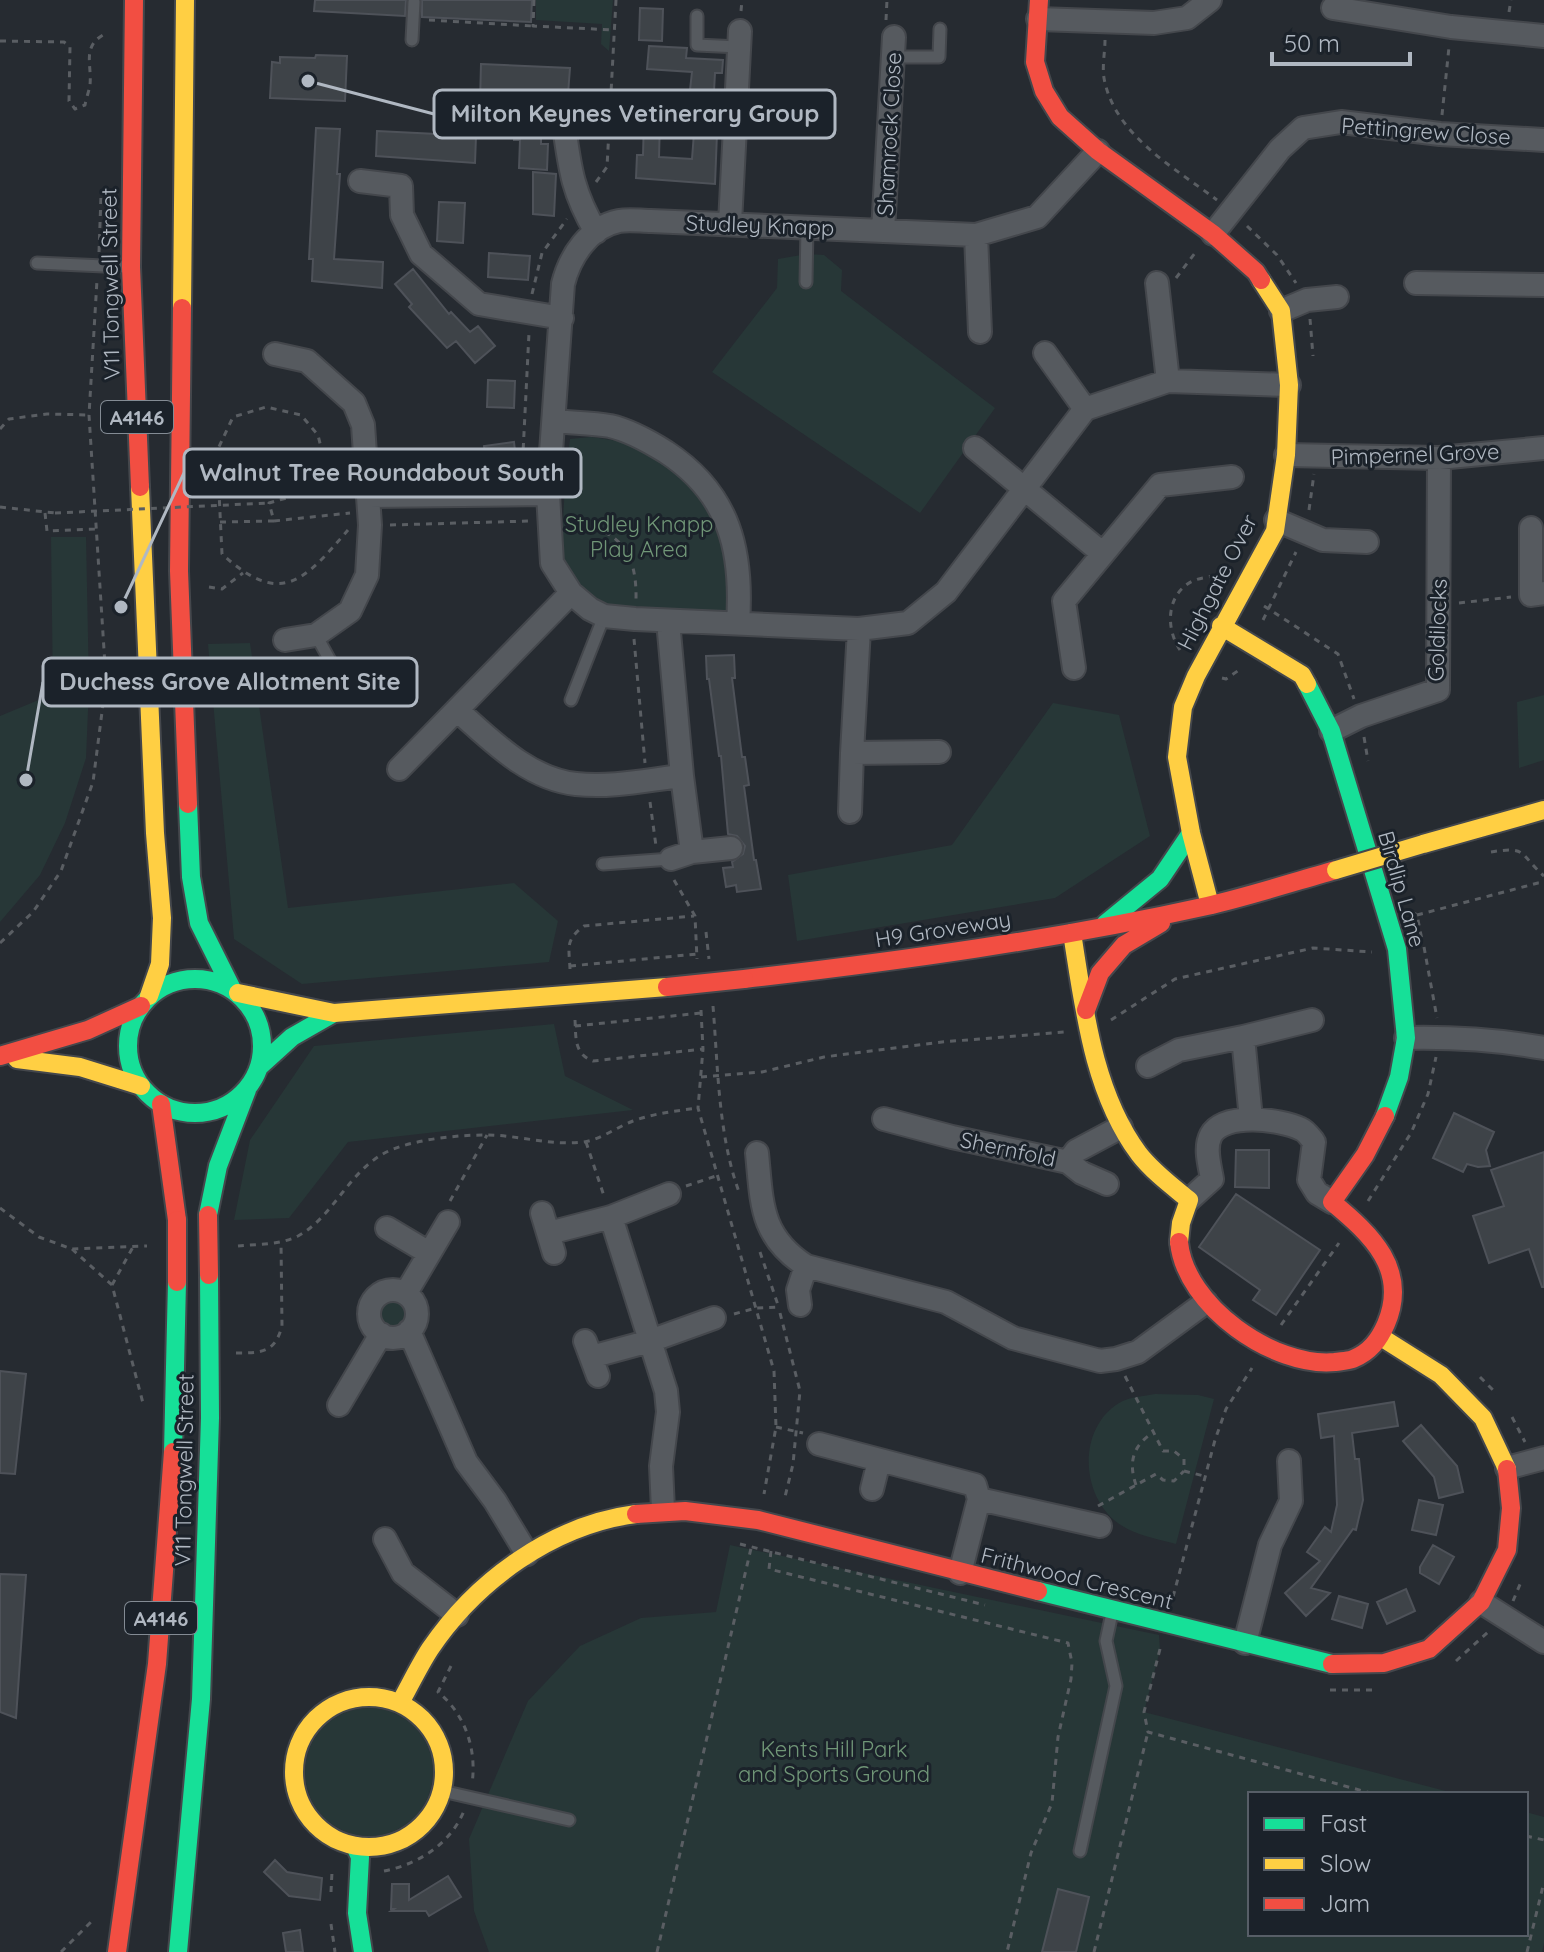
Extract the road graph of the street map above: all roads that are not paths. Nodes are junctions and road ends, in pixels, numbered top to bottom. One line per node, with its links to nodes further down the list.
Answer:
1 (134, 0): 26 (main road, V11 Tongwell Street / A4146)
2 (185, 0): 81 (main road, A4146)
3 (1210, 0): 6 (street)
4 (414, 2): 11 (lane)
5 (1333, 8): 9 (street)
6 (1038, 10): 17 (main road, Highgate Over)
7 (697, 16): 10 (lane)
8 (940, 29): 12 (lane)
9 (1544, 36)
10 (740, 39): 14 (street)
11 (412, 40)
12 (894, 47): 21 (street, Shamrock Close)
13 (645, 97): 14 (lane)
14 (737, 100): 19 (street)
15 (564, 126): 22 (street)
16 (1544, 140): 23 (street, Pettingrew Close)
17 (1098, 151): 23 (main road, Highgate Over); 24 (street, Studley Knapp)
18 (360, 181): 33 (street)
19 (730, 223): 20 (street, Studley Knapp); 22 (street, Studley Knapp)
20 (807, 227): 21 (street, Studley Knapp); 27 (lane)
21 (883, 231): 24 (street, Studley Knapp)
22 (596, 232): 33 (street)
23 (1212, 233): 32 (main road, Highgate Over)
24 (976, 235): 34 (street)
25 (37, 263): 26 (lane)
26 (131, 267): 82 (main road, V11 Tongwell Street / A4146)
27 (806, 282)
28 (1157, 283): 37 (street)
29 (1416, 283): 30 (street)
30 (1544, 285)
31 (1337, 297): 32 (street)
32 (1281, 311): 38 (main road, Highgate Over)
33 (562, 318): 40 (street)
34 (980, 332)
35 (1045, 353): 39 (street)
36 (275, 354): 48 (street)
37 (1168, 381): 38 (street); 39 (street)
38 (1289, 385): 43 (main road, Highgate Over)
39 (1085, 409): 46 (street)
40 (554, 421): 47 (street); 57 (street)
41 (975, 448): 46 (street)
42 (1544, 448): 44 (street, Pimpernel Grove)
43 (1286, 455): 44 (street, Pimpernel Grove); 49 (main road, Highgate Over)
44 (1439, 458): 66 (street, Goldilocks)
45 (1232, 477): 52 (street)
46 (1026, 489): 52 (street); 59 (street)
47 (548, 494): 48 (street); 53 (street)
48 (369, 511): 60 (street)
49 (1276, 520): 51 (street); 58 (main road, Highgate Over)
50 (1531, 528): 54 (street)
51 (1367, 542)
52 (1102, 553): 62 (street)
53 (571, 593): 55 (street); 65 (street)
54 (1537, 594)
55 (604, 616): 56 (street); 64 (lane)
56 (668, 621): 57 (street); 70 (street)
57 (738, 623): 59 (street)
58 (1221, 626): 66 (main road, Birdlip Lane); 73 (main road, Highgate Over)
59 (859, 629): 68 (street)
60 (316, 635): 61 (street); 63 (lane)
61 (285, 640)
62 (1074, 668)
63 (338, 675)
64 (571, 700)
65 (457, 710): 69 (street); 70 (street)
66 (1331, 731): 87 (main road, Birdlip Lane)
67 (939, 752): 68 (street)
68 (852, 753): 72 (street)
69 (399, 769)
70 (682, 776): 75 (street)
71 (1544, 810): 77 (main road, H9 Groveway, bridge)
72 (850, 812)
73 (1191, 833): 77 (main road, Highgate Over); 79 (main road)
74 (731, 848): 75 (street)
75 (674, 857): 76 (lane)
76 (603, 864)
77 (1210, 905): 78 (main road, H9 Groveway)
78 (1181, 911): 79 (main road, H9 Groveway); 83 (main road)
79 (1099, 928): 80 (main road, H9 Groveway)
80 (1072, 933): 83 (main road); 84 (main road, H9 Groveway, bridge)
81 (235, 991): 82 (main road); 84 (main road, H9 Groveway); 90 (main road, A4146)
82 (145, 1001): 89 (main road); 92 (main road, A4146)
83 (1086, 1010): 97 (main road)
84 (334, 1013): 90 (main road, H9 Groveway)
85 (1312, 1020): 86 (street)
86 (1243, 1037): 91 (street); 96 (street)
87 (1406, 1038): 88 (street); 103 (main road, Birdlip Lane)
88 (1544, 1048)
89 (0, 1057): 92 (main road)
90 (260, 1066): 93 (main road, A4146)
91 (1148, 1066)
92 (141, 1086): 94 (main road, A4146)
93 (247, 1090): 94 (main road); 143 (main road, V11 Tongwell Street / A4146, bridge)
94 (161, 1104): 142 (main road, V11 Tongwell Street / A4146, bridge)
95 (884, 1119): 99 (street, Shernfold)
96 (1251, 1119): 102 (street); 103 (street)
97 (1121, 1127): 99 (street, Shernfold); 102 (main road)
98 (757, 1153): 109 (street)
99 (1068, 1162): 100 (street)
100 (1107, 1184)
101 (669, 1194): 105 (street)
102 (1189, 1200): 111 (main road)
103 (1332, 1202): 116 (main road)
104 (449, 1212): 108 (street)
105 (611, 1217): 107 (street); 117 (street)
106 (387, 1228): 108 (street)
107 (548, 1233)
108 (429, 1253): 110 (street)
109 (806, 1266): 111 (street); 112 (street)
110 (406, 1293): 114 (street); 115 (street)
111 (1206, 1302): 116 (main road)
112 (800, 1305)
113 (714, 1318): 117 (street)
114 (409, 1331): 115 (street); 130 (street)
115 (381, 1334): 119 (street)
116 (1384, 1339): 124 (main road, Frithwood Crescent)
117 (650, 1341): 118 (street); 127 (street)
118 (591, 1358)
119 (339, 1405)
120 (819, 1444): 122 (street)
121 (1544, 1458): 124 (street)
122 (879, 1461): 125 (street); 126 (street)
123 (1289, 1461): 136 (street)
124 (1507, 1468): 132 (main road, Frithwood Crescent)
125 (872, 1489)
126 (979, 1499): 128 (street); 131 (street)
127 (663, 1510): 130 (main road, Frithwood Crescent); 131 (main road, Frithwood Crescent)
128 (1100, 1526)
129 (383, 1533): 134 (street)
130 (527, 1554): 134 (main road, Frithwood Crescent)
131 (960, 1573): 133 (main road, Frithwood Crescent)
132 (1481, 1602): 135 (street); 136 (main road, Frithwood Crescent)
133 (1112, 1612): 136 (main road, Frithwood Crescent); 141 (lane)
134 (457, 1615): 137 (main road, Frithwood Crescent)
135 (1544, 1642)
136 (1245, 1643)
137 (400, 1703): 138 (main road); 140 (main road)
138 (442, 1791): 139 (lane); 140 (main road)
139 (569, 1820)
140 (355, 1846): 144 (main road)
141 (1080, 1851)
142 (117, 1952)
143 (178, 1952)
144 (363, 1952)

